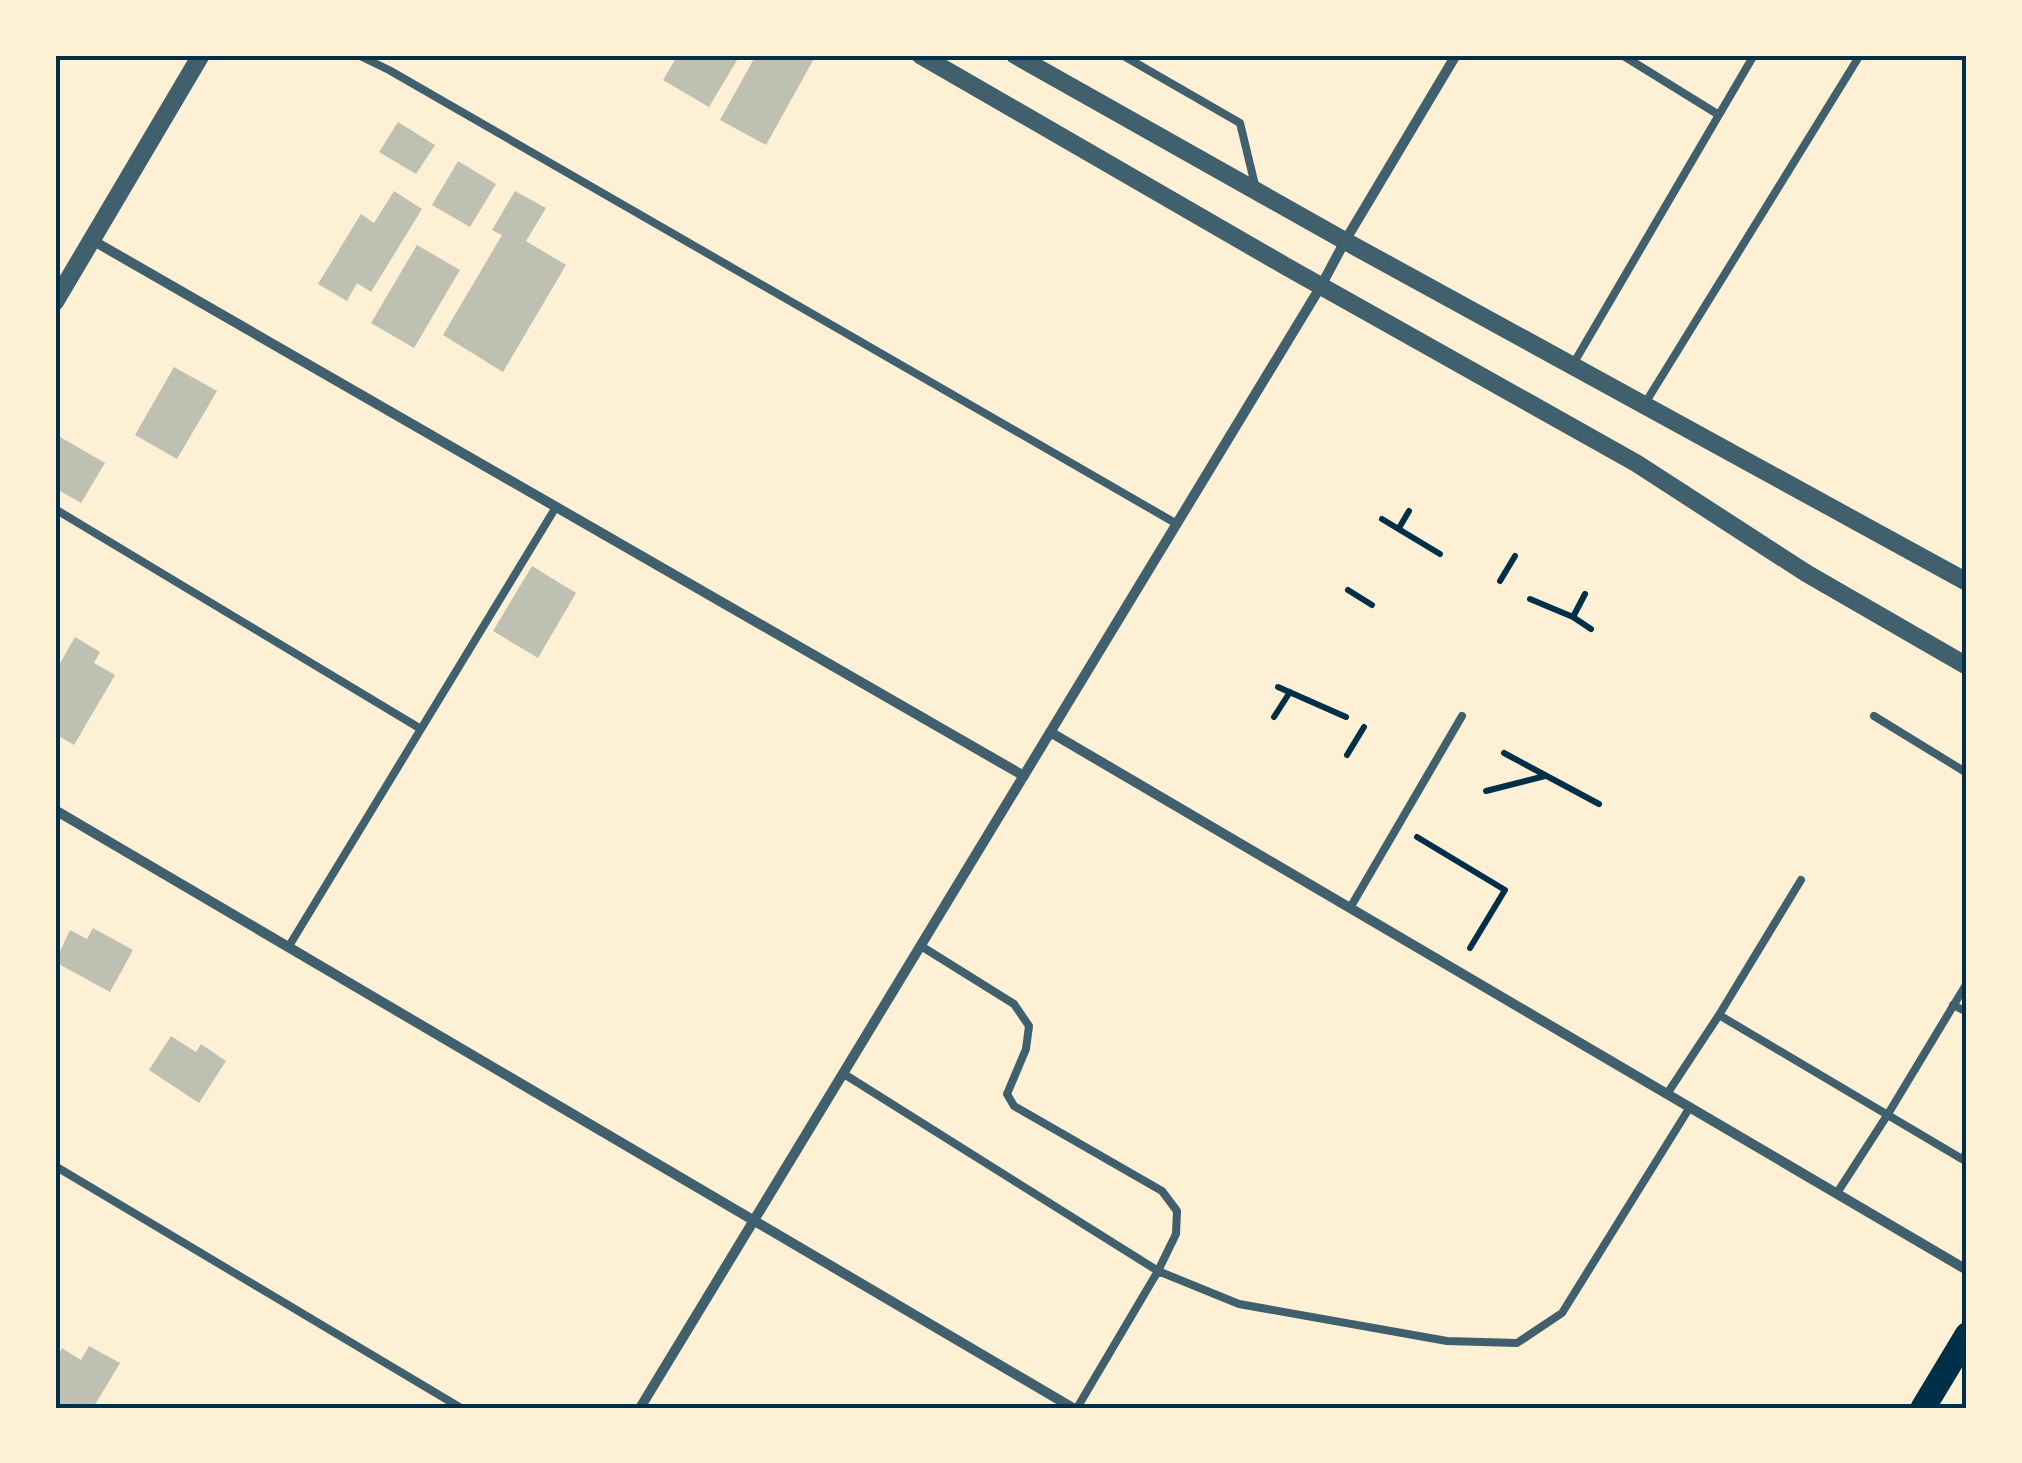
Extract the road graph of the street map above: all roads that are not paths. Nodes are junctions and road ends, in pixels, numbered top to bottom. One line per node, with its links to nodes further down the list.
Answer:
1 (201, 55): 12 (street)
2 (358, 55): 20 (lane)
3 (920, 55): 14 (street)
4 (1015, 55): 11 (street)
5 (1122, 55): 11 (lane)
6 (1456, 55): 13 (street)
7 (1622, 55): 10 (lane)
8 (1754, 55): 10 (lane)
9 (1860, 55): 17 (lane)
10 (1719, 115): 16 (lane)
11 (1256, 192): 13 (street)
12 (92, 240): 15 (street); 18 (street)
13 (1345, 241): 14 (street); 16 (street)
14 (1321, 286): 20 (street); 22 (street)
15 (55, 302)
16 (1572, 366): 17 (street)
17 (1644, 405): 21 (street)
18 (556, 507): 25 (lane); 28 (street)
19 (55, 509): 25 (lane)
20 (1177, 524): 26 (street)
21 (1967, 582)
22 (1967, 666)
23 (1462, 716): 31 (lane)
24 (1874, 716): 27 (lane)
25 (421, 730): 32 (lane)
26 (1050, 732): 28 (street); 31 (street)
27 (1967, 773)
28 (1024, 776): 33 (street)
29 (55, 810): 32 (street)
30 (1801, 880): 37 (lane)
31 (1350, 908): 39 (street)
32 (289, 946): 45 (street)
33 (921, 946): 38 (street); 47 (lane)
34 (1967, 982): 35 (lane)
35 (1953, 1004): 36 (lane); 41 (lane)
36 (1967, 1012)
37 (1719, 1015): 39 (lane); 41 (lane)
38 (844, 1074): 45 (street); 47 (lane)
39 (1667, 1094): 40 (street)
40 (1690, 1107): 44 (street); 47 (lane)
41 (1888, 1114): 42 (lane); 44 (lane)
42 (1967, 1152)
43 (55, 1166): 49 (lane)
44 (1837, 1194): 46 (street)
45 (756, 1220): 50 (street); 51 (street)
46 (1967, 1270)
47 (1158, 1271): 51 (lane)
48 (1967, 1334): 52 (main road)
49 (462, 1408)
50 (640, 1408)
51 (1075, 1408)
52 (1923, 1408)

